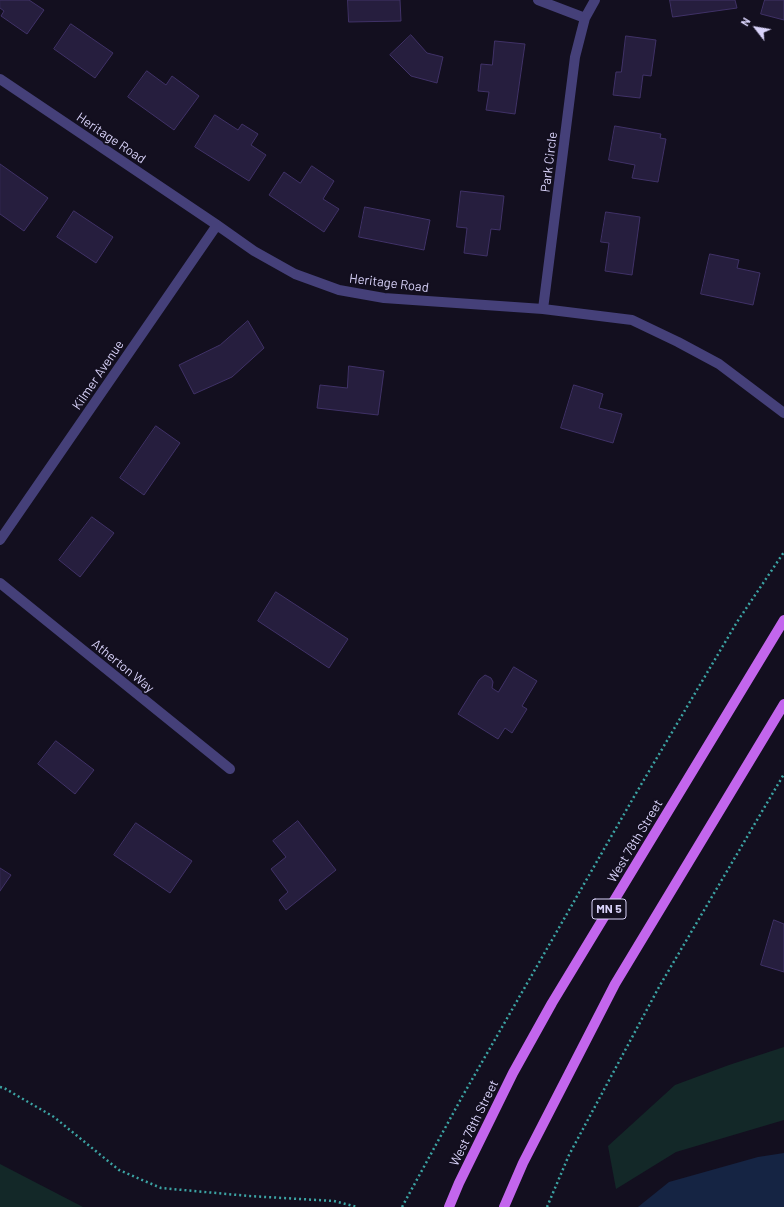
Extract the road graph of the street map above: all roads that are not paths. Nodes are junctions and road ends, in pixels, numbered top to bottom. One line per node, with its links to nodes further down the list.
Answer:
1 (538, 0): 3 (street)
2 (595, 0): 3 (street, Park Circle)
3 (585, 18): 6 (street, Park Circle)
4 (0, 79): 5 (street, Heritage Road)
5 (217, 225): 6 (street, Heritage Road); 8 (street, Kilmer Avenue)
6 (543, 309): 7 (street, Heritage Road)
7 (784, 413)
8 (0, 540)
9 (0, 583): 12 (street, Atherton Way)
10 (784, 620): 13 (main road, West 78th Street / MN 5)
11 (784, 704): 14 (main road)
12 (230, 769)
13 (449, 1207)
14 (504, 1207)

